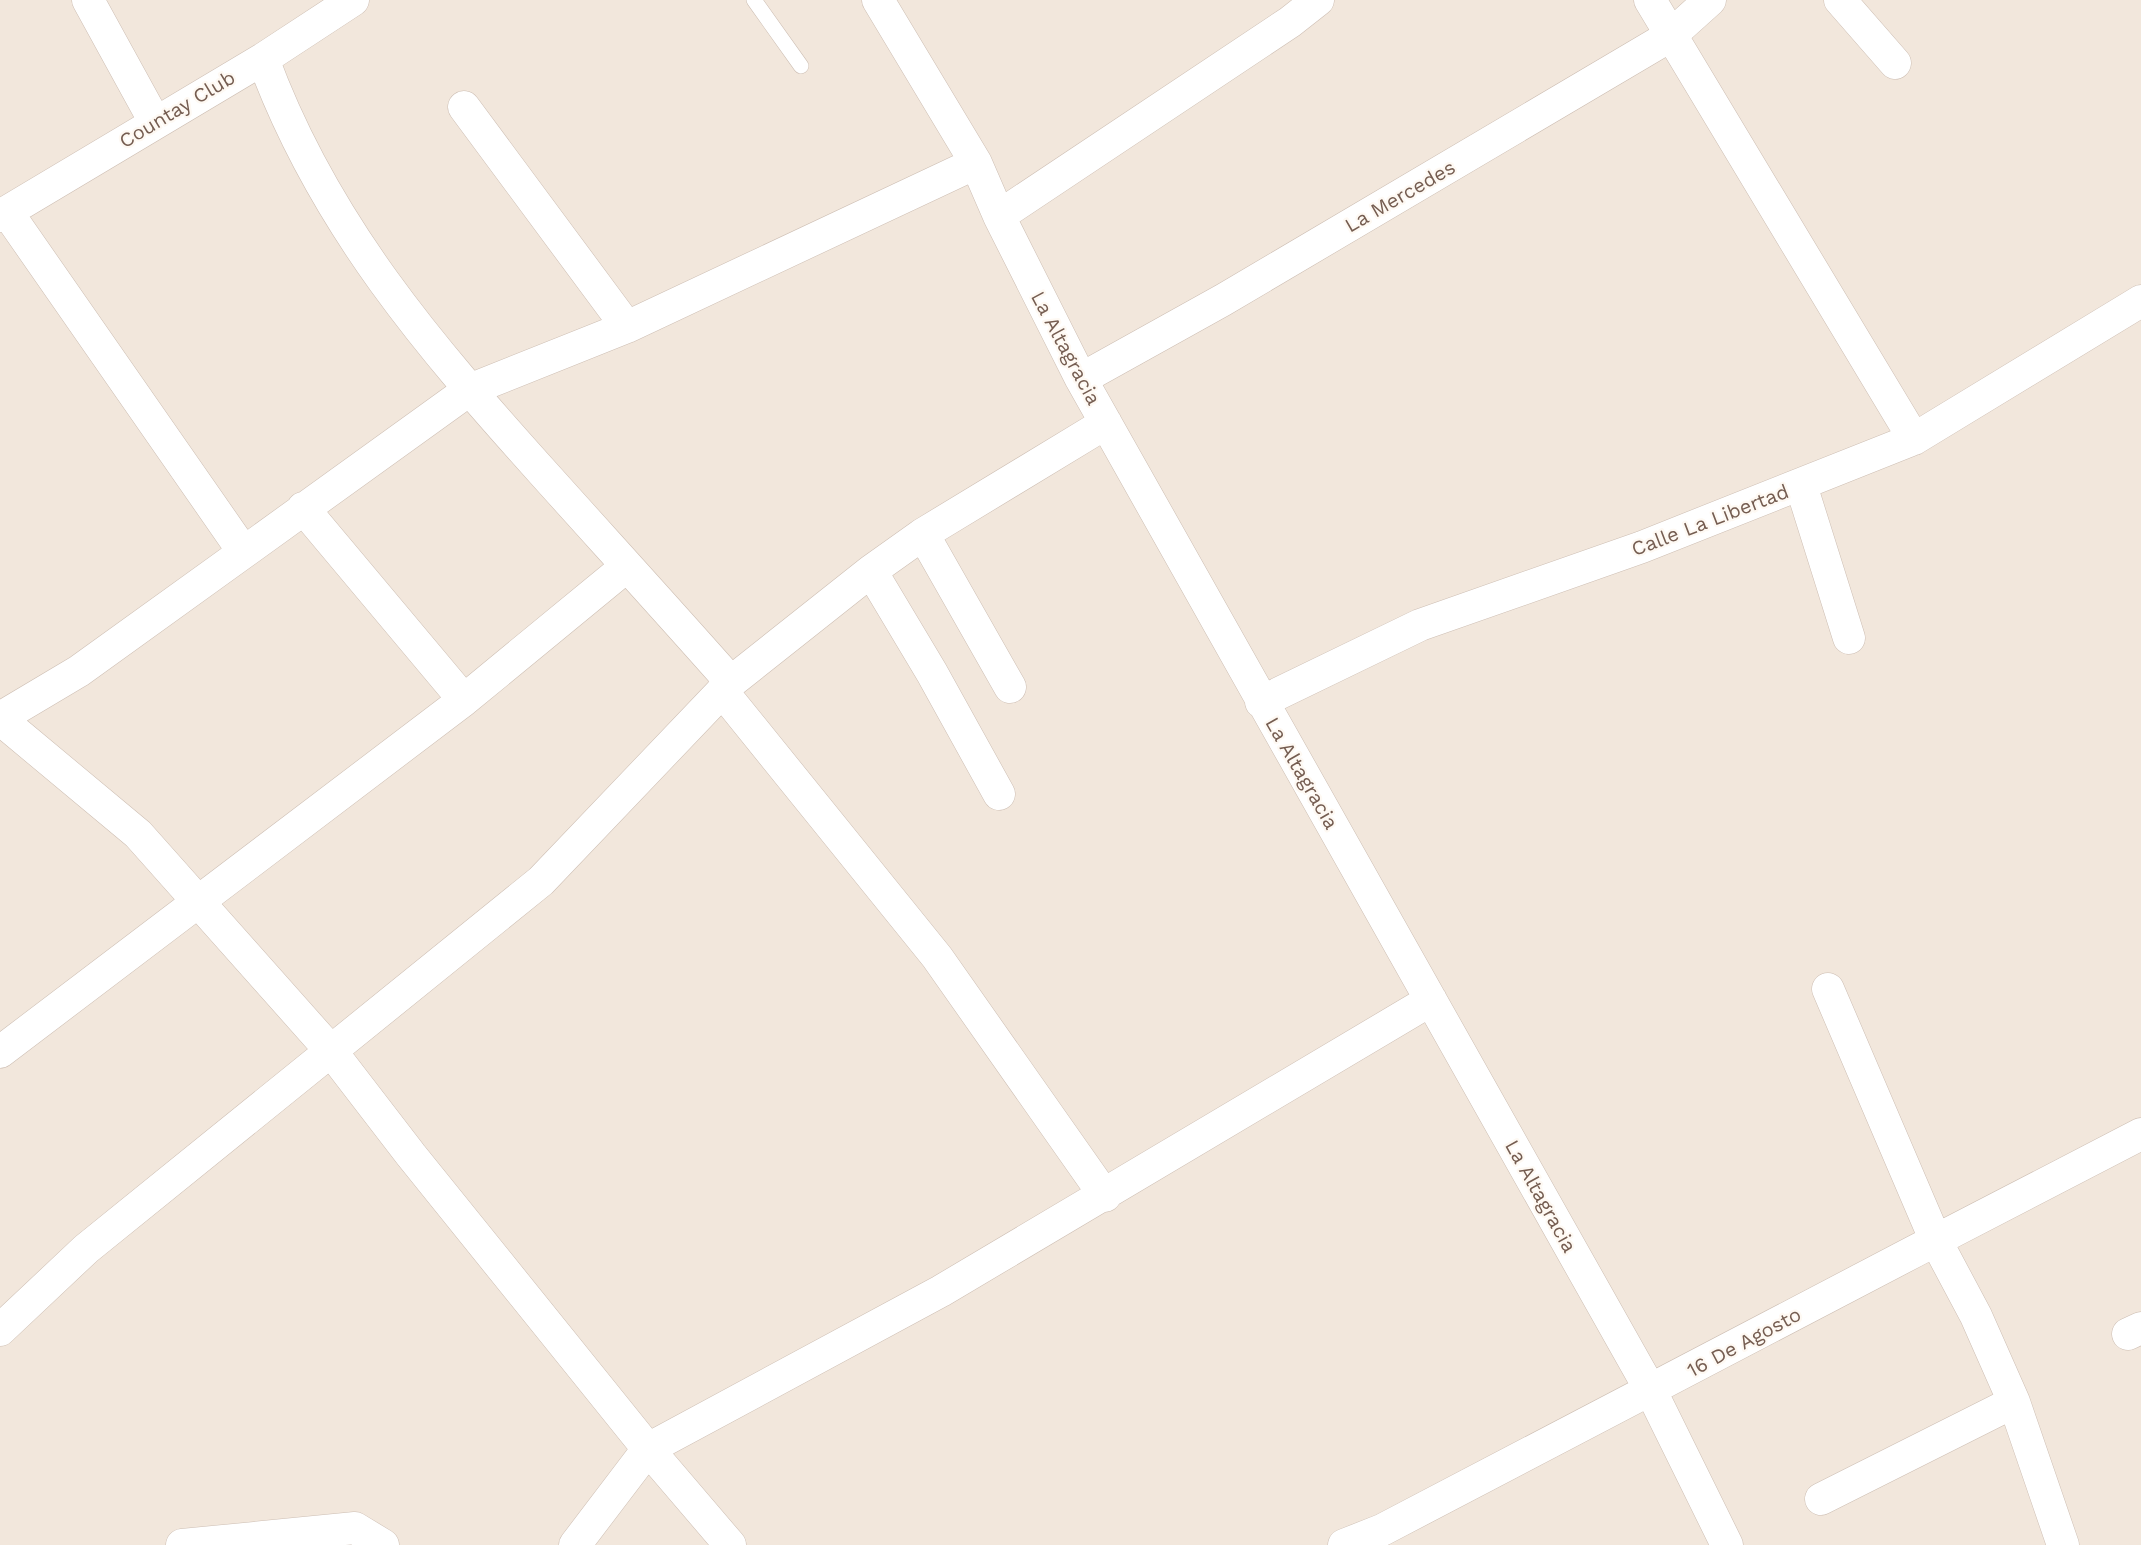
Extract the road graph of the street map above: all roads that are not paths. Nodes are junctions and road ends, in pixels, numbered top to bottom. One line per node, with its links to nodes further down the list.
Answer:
1 (88, 0): 14 (street)
2 (754, 0): 12 (lane)
3 (878, 0): 15 (street, La Altagracia)
4 (1650, 0): 9 (street)
5 (1710, 0): 9 (street, La Mercedes)
6 (1840, 0): 11 (street)
7 (351, 1): 10 (street, Countay Club)
8 (1309, 3): 17 (street)
9 (1670, 36): 20 (street, La Mercedes); 23 (street)
10 (263, 59): 14 (street, Countay Club); 21 (street)
11 (1895, 63)
12 (801, 66)
13 (464, 107): 19 (street)
14 (155, 122): 16 (street, Countay Club)
15 (976, 163): 17 (street, La Altagracia); 19 (street)
16 (4, 214): 27 (street)
17 (999, 216): 20 (street, La Altagracia)
18 (2141, 301): 23 (street, Calle La Libertad)
19 (627, 327): 21 (street)
20 (1081, 380): 22 (street, La Altagracia)
21 (469, 390): 25 (street); 28 (street)
22 (1106, 423): 26 (street); 34 (street, La Altagracia)
23 (1914, 439): 24 (street, Calle La Libertad)
24 (1801, 485): 30 (street); 34 (street, Calle La Libertad)
25 (303, 508): 27 (street); 33 (street)
26 (923, 534): 29 (street); 32 (street)
27 (243, 551): 35 (street)
28 (627, 566): 31 (street); 33 (street)
29 (871, 571): 31 (street); 36 (street)
30 (1849, 638)
31 (727, 687): 40 (street); 43 (street)
32 (1010, 687)
33 (464, 700): 37 (street)
34 (1262, 702): 39 (street, La Altagracia)
35 (0, 719): 37 (street)
36 (999, 794)
37 (199, 901): 40 (street); 41 (street)
38 (1828, 989): 44 (street)
39 (1431, 1000): 43 (street); 46 (street, La Altagracia)
40 (331, 1051): 45 (street); 48 (street)
41 (0, 1052)
42 (2141, 1134): 44 (street, 16 De Agosto)
43 (1105, 1196): 48 (street)
44 (1935, 1239): 46 (street, 16 De Agosto); 47 (street)
45 (0, 1330)
46 (1651, 1391): 54 (street, 16 De Agosto); 55 (street, La Altagracia)
47 (2014, 1402): 49 (street); 56 (street)
48 (648, 1449): 52 (street); 53 (street)
49 (1821, 1500)
50 (182, 1545): 51 (street)
51 (383, 1545)
52 (575, 1545)
53 (730, 1545)
54 (1344, 1545)
55 (1727, 1545)
56 (2063, 1545)

